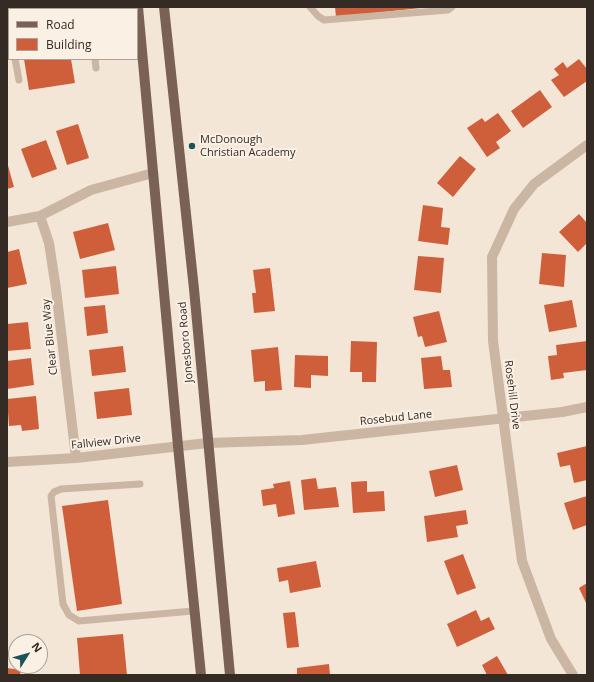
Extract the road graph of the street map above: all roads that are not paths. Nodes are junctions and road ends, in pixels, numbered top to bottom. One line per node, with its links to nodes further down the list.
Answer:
1 (138, 7): 10 (main road, Jonesboro Road)
2 (164, 7): 15 (main road, Jonesboro Road)
3 (310, 7): 4 (lane)
4 (452, 7)
5 (15, 60): 8 (lane)
6 (95, 60): 7 (lane)
7 (96, 68)
8 (19, 80)
9 (587, 145): 14 (street, Rosehill Drive)
10 (153, 173): 11 (street); 16 (main road, Jonesboro Road)
11 (40, 216): 12 (street); 17 (street, Clear Blue Way)
12 (7, 222)
13 (587, 407): 14 (street, Rosebud Lane)
14 (503, 418): 15 (street, Rosebud Lane); 23 (street, Rosehill Drive)
15 (207, 443): 16 (street, Fallview Drive); 22 (main road, Jonesboro Road)
16 (178, 446): 17 (street, Fallview Drive); 20 (main road, Jonesboro Road)
17 (76, 458): 18 (street, Fallview Drive)
18 (7, 462)
19 (140, 484): 20 (lane)
20 (193, 611): 21 (main road, Jonesboro Road)
21 (201, 675)
22 (230, 675)
23 (573, 675)

